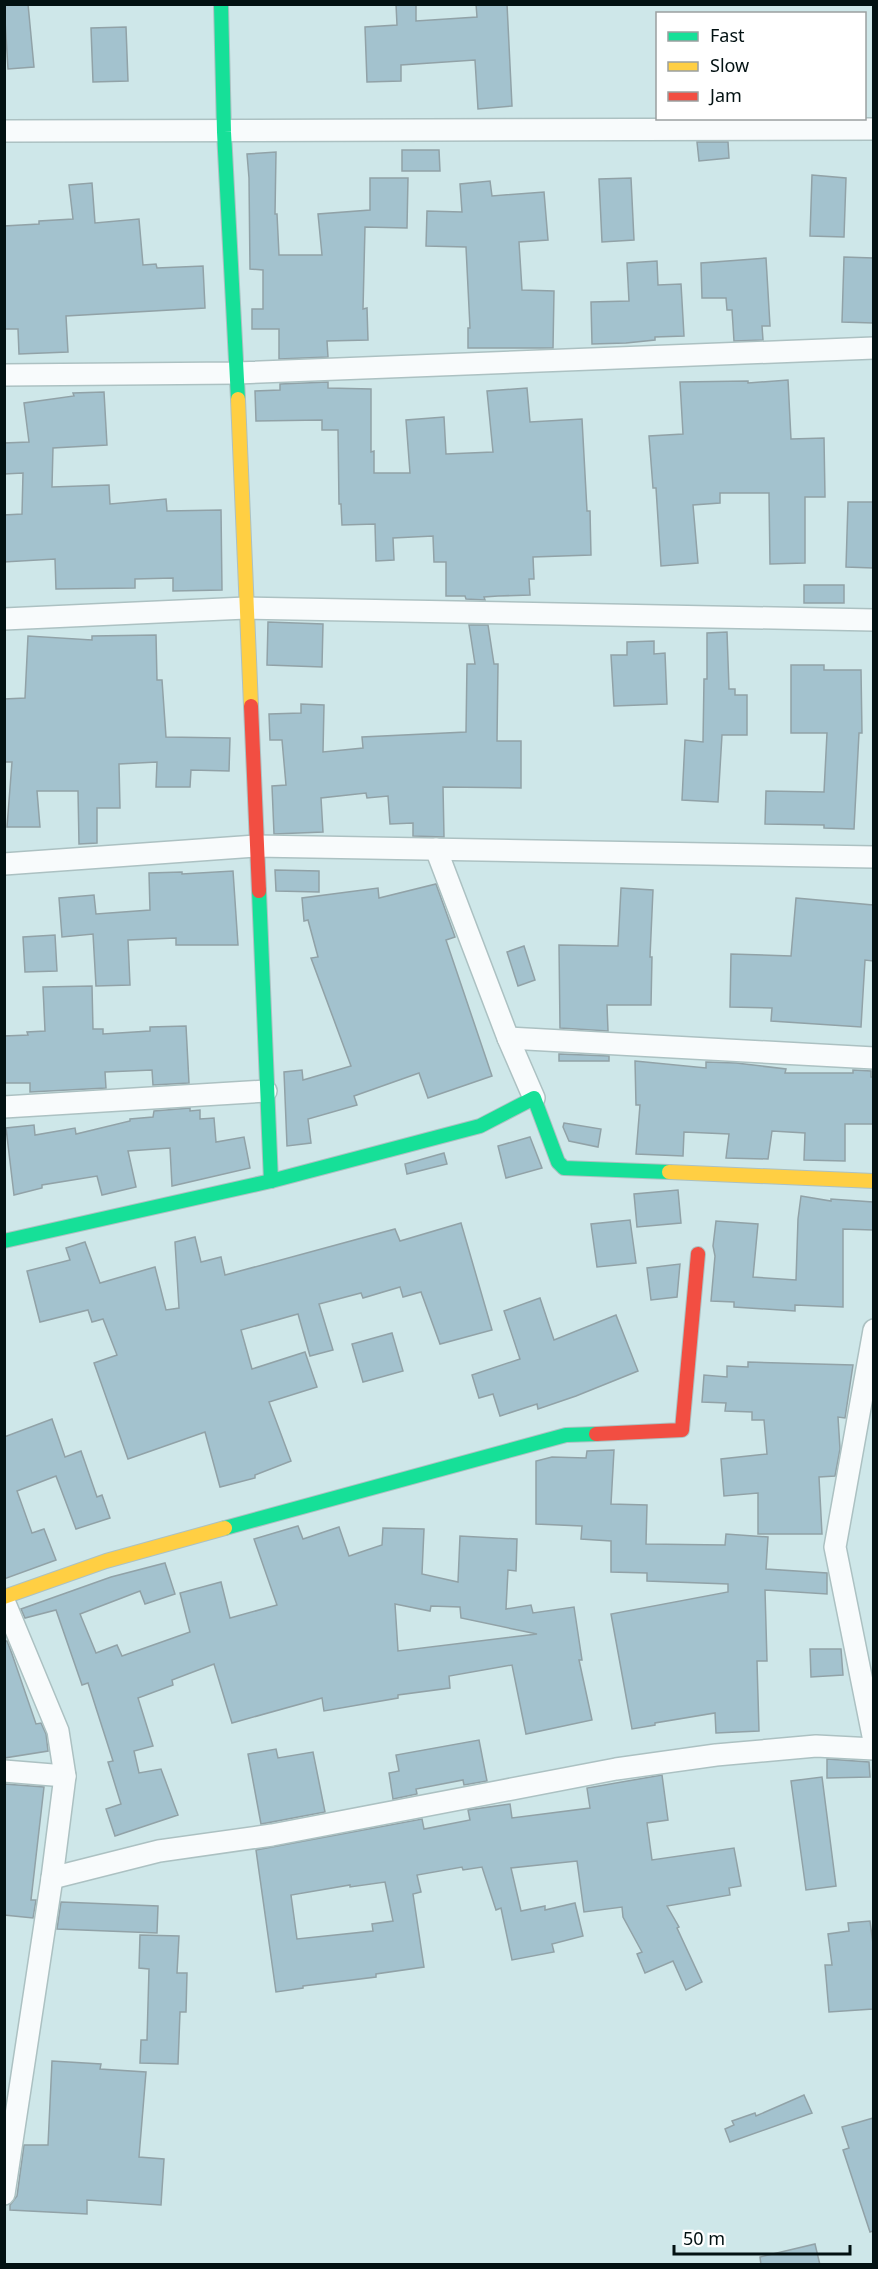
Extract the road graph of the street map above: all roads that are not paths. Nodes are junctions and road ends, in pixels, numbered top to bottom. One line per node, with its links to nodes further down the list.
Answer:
1 (221, 4): 4 (street)
2 (873, 129): 4 (street)
3 (4, 131): 4 (street)
4 (225, 132): 6 (street)
5 (873, 348): 6 (street)
6 (237, 373): 7 (street); 8 (street)
7 (4, 375)
8 (246, 608): 9 (street); 10 (street); 11 (street)
9 (4, 619)
10 (873, 620)
11 (256, 846): 12 (street); 14 (street); 17 (street)
12 (436, 849): 13 (street); 15 (street)
13 (873, 857)
14 (4, 864)
15 (508, 1038): 16 (street); 18 (street)
16 (873, 1058)
17 (266, 1090): 19 (street); 20 (street)
18 (534, 1098): 20 (street); 21 (street)
19 (4, 1107)
20 (271, 1181): 22 (street)
21 (873, 1181)
22 (4, 1242)
23 (698, 1254): 25 (street)
24 (873, 1330): 26 (street)
25 (4, 1599): 29 (street)
26 (873, 1741)
27 (873, 1749): 30 (street)
28 (4, 1771): 29 (street)
29 (65, 1776): 30 (street)
30 (52, 1878): 31 (street)
31 (12, 2092): 32 (street)
32 (4, 2194)

